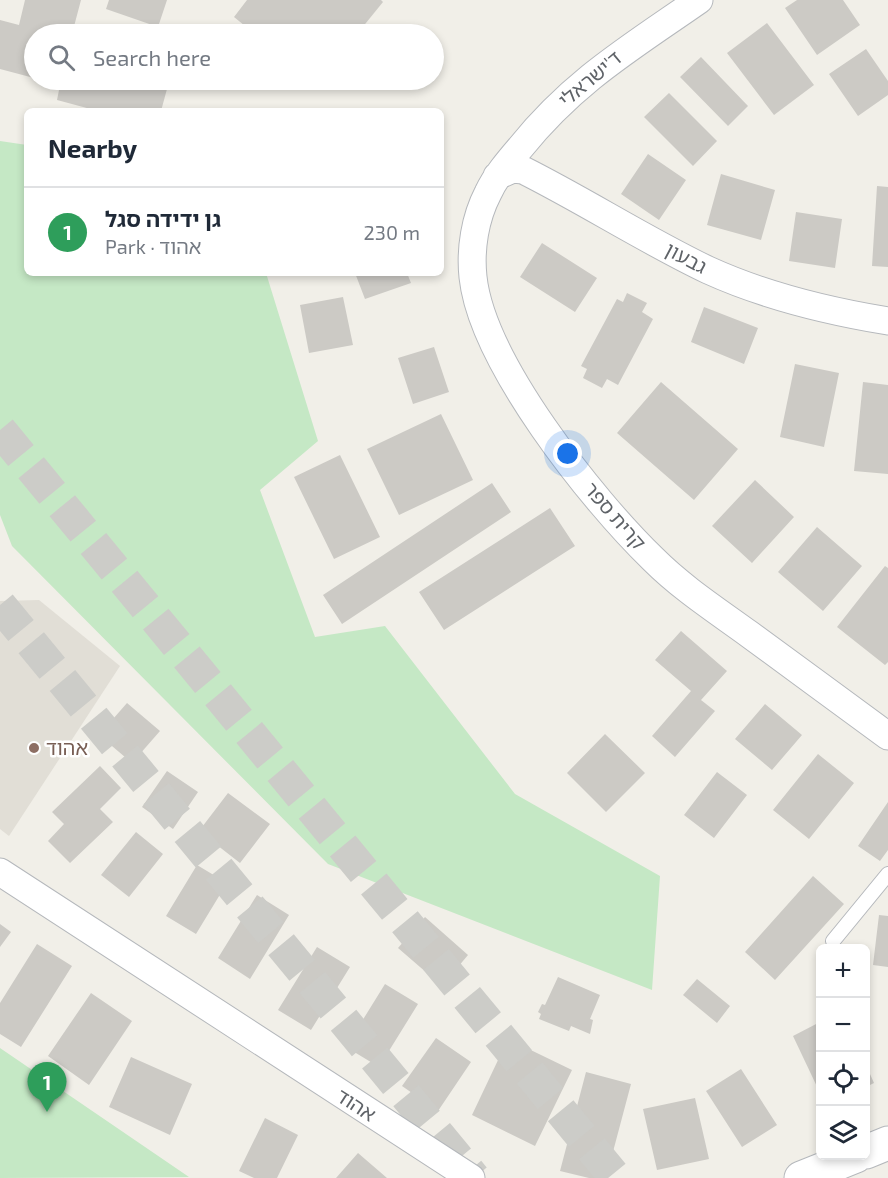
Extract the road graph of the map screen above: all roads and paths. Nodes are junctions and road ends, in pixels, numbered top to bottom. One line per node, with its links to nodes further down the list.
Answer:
1 (699, 0): 2 (street, ד'ישראלי)
2 (497, 176): 3 (street, גבעון); 4 (street, קרית ספר)
3 (888, 321)
4 (888, 736)
5 (0, 872): 11 (street, אהוד)
6 (888, 874): 7 (lane)
7 (833, 941)
8 (888, 1143): 9 (street)
9 (870, 1150)
10 (844, 1160): 12 (street)
11 (471, 1178)
12 (801, 1178)

